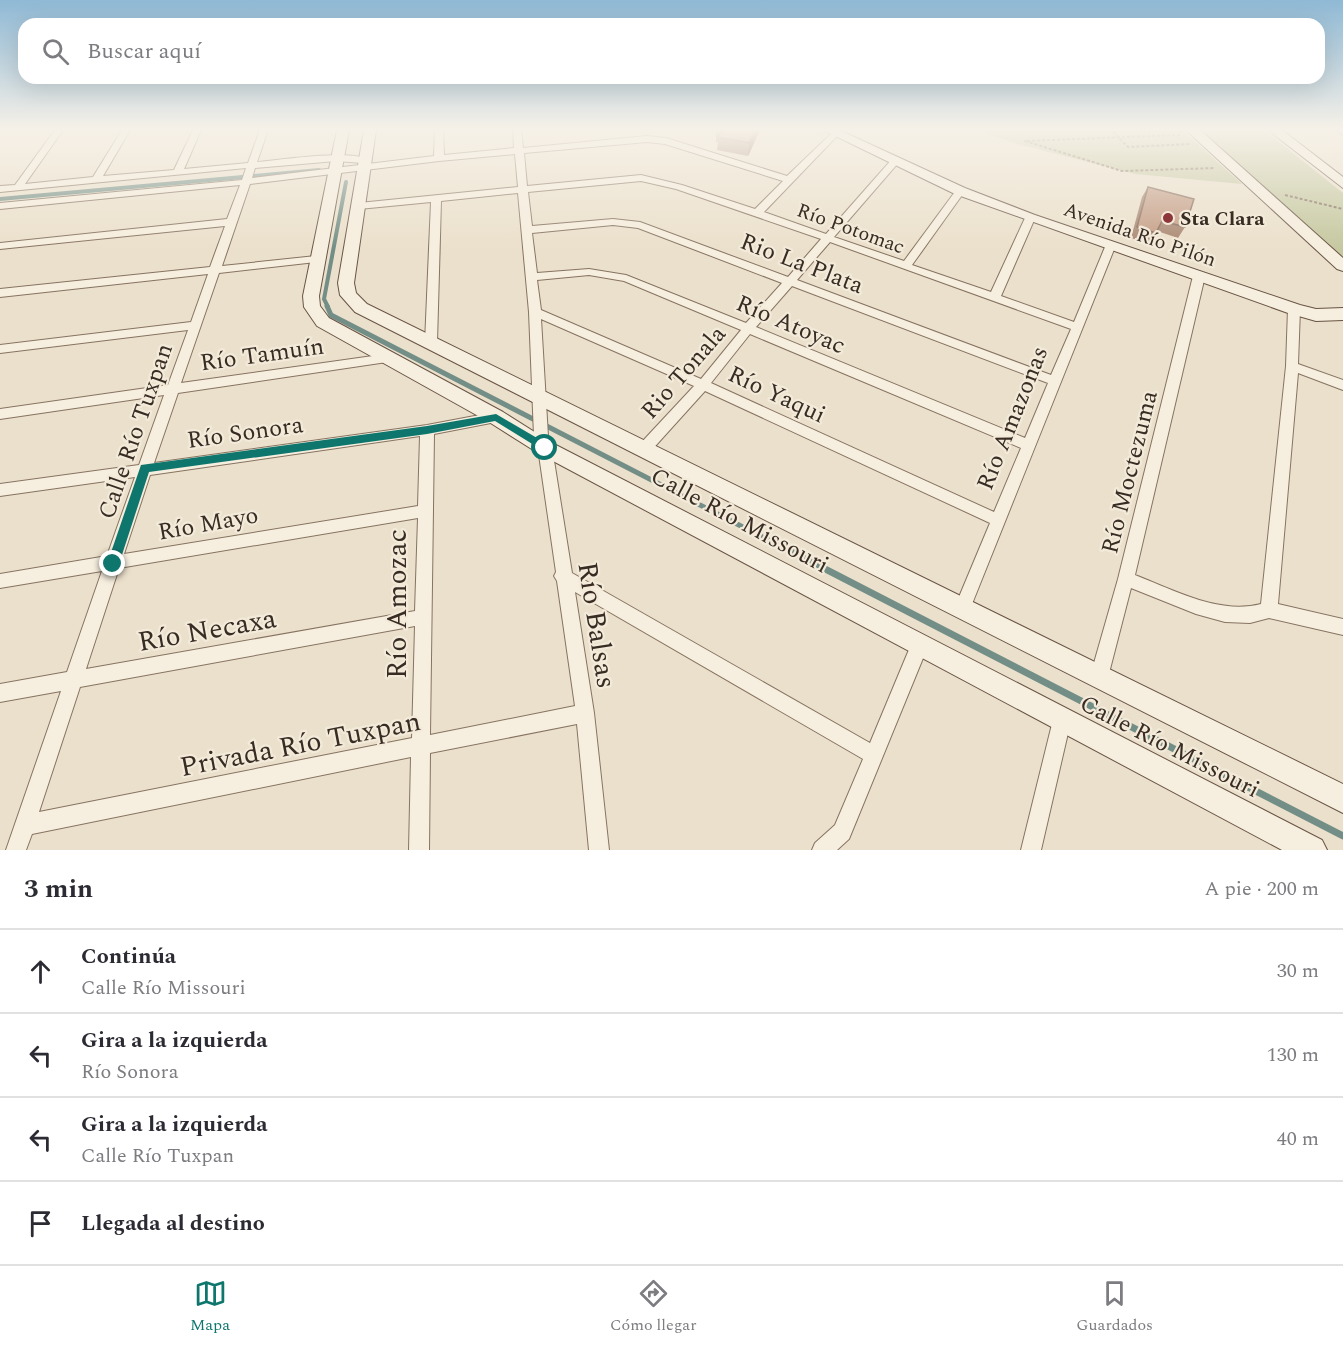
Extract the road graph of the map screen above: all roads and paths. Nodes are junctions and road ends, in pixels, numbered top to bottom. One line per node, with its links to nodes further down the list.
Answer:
1 (30, 170): 22 (street)
2 (102, 170): 19 (street)
3 (250, 170): 18 (street, Calle Río Tuxpan)
4 (285, 170): 18 (street)
5 (285, 170): 18 (street)
6 (334, 170): 38 (street, Calle Río Missouri)
7 (363, 170): 28 (street, Calle Río Missouri)
8 (521, 170): 23 (street, Río Balsas)
9 (755, 170): 20 (street)
10 (798, 170): 20 (street)
11 (888, 170): 35 (street, Rio Tonala)
12 (916, 170): 25 (street, Avenida Río Pilón)
13 (1118, 170): 14 (path)
14 (1159, 170)
15 (1235, 170): 39 (street)
16 (1325, 170): 21 (street)
17 (178, 172): 18 (street); 19 (street)
18 (249, 173): 29 (street); 33 (street, Calle Río Tuxpan)
19 (96, 180): 22 (street)
20 (789, 180): 31 (street)
21 (1343, 184)
22 (18, 187): 24 (street)
23 (523, 188): 27 (street, Río Potomac); 31 (street, Río Potomac); 34 (street, Río Balsas)
24 (0, 189)
25 (960, 191): 32 (street, Avenida Río Pilón); 40 (street)
26 (1275, 192): 30 (path)
27 (436, 199): 28 (street, Río Potomac); 55 (street)
28 (359, 206): 55 (street, Calle Río Missouri)
29 (1, 208)
30 (1343, 209)
31 (757, 213): 35 (street, Río Potomac)
32 (1030, 218): 37 (street, Avenida Río Pilón); 46 (street)
33 (232, 222): 36 (street); 41 (street, Calle Río Tuxpan)
34 (527, 230): 43 (street, Río Balsas); 44 (street, Rio La Plata)
35 (829, 239): 40 (street, Río Potomac); 44 (street, Rio Tonala)
36 (0, 246)
37 (1110, 247): 42 (street, Avenida Río Pilón); 53 (street, Río Amazonas)
38 (316, 259): 41 (street); 57 (street, Calle Río Missouri)
39 (1343, 266)
40 (905, 267): 46 (street, Río Potomac)
41 (216, 269): 45 (street); 52 (street, Calle Río Tuxpan)
42 (1199, 276): 47 (street, Avenida Río Pilón); 76 (street, Río Moctezuma)
43 (531, 277): 48 (street, Río Balsas); 54 (street, Río Atoyac)
44 (792, 281): 54 (street, Rio Tonala); 59 (street, Rio La Plata)
45 (0, 293)
46 (994, 298): 53 (street, Río Potomac)
47 (1294, 309): 50 (street, Avenida Río Pilón); 58 (street)
48 (535, 312): 60 (street, Río Yaqui); 63 (street, Río Balsas)
49 (1343, 314): 50 (street, Avenida Río Pilón)
50 (1316, 315): 51 (street)
51 (1343, 324)
52 (196, 325): 56 (street); 62 (street, Calle Río Tuxpan)
53 (1077, 327): 59 (street, Río Amazonas)
54 (748, 329): 60 (street, Rio Tonala); 68 (street, Río Atoyac)
55 (431, 342): 63 (street, Calle Río Missouri)
56 (0, 349)
57 (387, 358): 62 (street, Río Tamuín); 65 (street, Calle Río Missouri)
58 (1292, 366): 61 (street); 79 (street)
59 (1055, 381): 68 (street, Río Amazonas)
60 (703, 385): 69 (street, Rio Tonala); 73 (street, Río Yaqui)
61 (1343, 385)
62 (174, 389): 64 (street, Río Tamuín); 70 (street, Calle Río Tuxpan)
63 (540, 404): 67 (street, Río Balsas); 69 (street, Calle Río Missouri)
64 (0, 414)
65 (496, 417): 66 (street, Río Sonora); 67 (street, Calle Río Missouri)
66 (427, 430): 70 (street, Río Sonora); 72 (street, Río Amozac)
67 (543, 442): 75 (street, Río Balsas); 82 (street, Calle Río Missouri)
68 (1029, 445): 73 (street, Río Amazonas)
69 (644, 449): 78 (street, Calle Río Missouri)
70 (145, 468): 71 (street, Río Sonora); 74 (street, Calle Río Tuxpan)
71 (0, 490)
72 (424, 511): 74 (street, Río Mayo); 80 (street, Río Amozac)
73 (998, 520): 78 (street, Río Amazonas)
74 (113, 564): 77 (street, Río Mayo); 84 (street, Calle Río Tuxpan)
75 (562, 576): 86 (street, Río Balsas); 89 (street)
76 (1126, 579): 79 (street); 83 (street, Río Moctezuma)
77 (0, 581)
78 (962, 609): 83 (street, Calle Río Missouri)
79 (1269, 610): 81 (street)
80 (423, 617): 84 (street, Río Necaxa); 88 (street, Río Amozac)
81 (1343, 627)
82 (919, 646): 87 (street, Calle Río Missouri); 89 (street)
83 (1099, 677): 90 (street, Calle Río Missouri)
84 (73, 681): 85 (street, Río Necaxa); 91 (street, Calle Río Tuxpan)
85 (0, 693)
86 (585, 713): 88 (street, Privada Río Tuxpan); 95 (street, Río Balsas)
87 (1062, 720): 92 (street); 97 (street, Calle Río Missouri)
88 (423, 746): 91 (street, Privada Río Tuxpan); 94 (street, Río Amozac)
89 (874, 756): 96 (street)
90 (1343, 799)
91 (25, 825): 93 (street, Calle Río Tuxpan)
92 (1035, 848)
93 (16, 850)
94 (419, 850)
95 (599, 850)
96 (822, 850)
97 (1312, 850)

